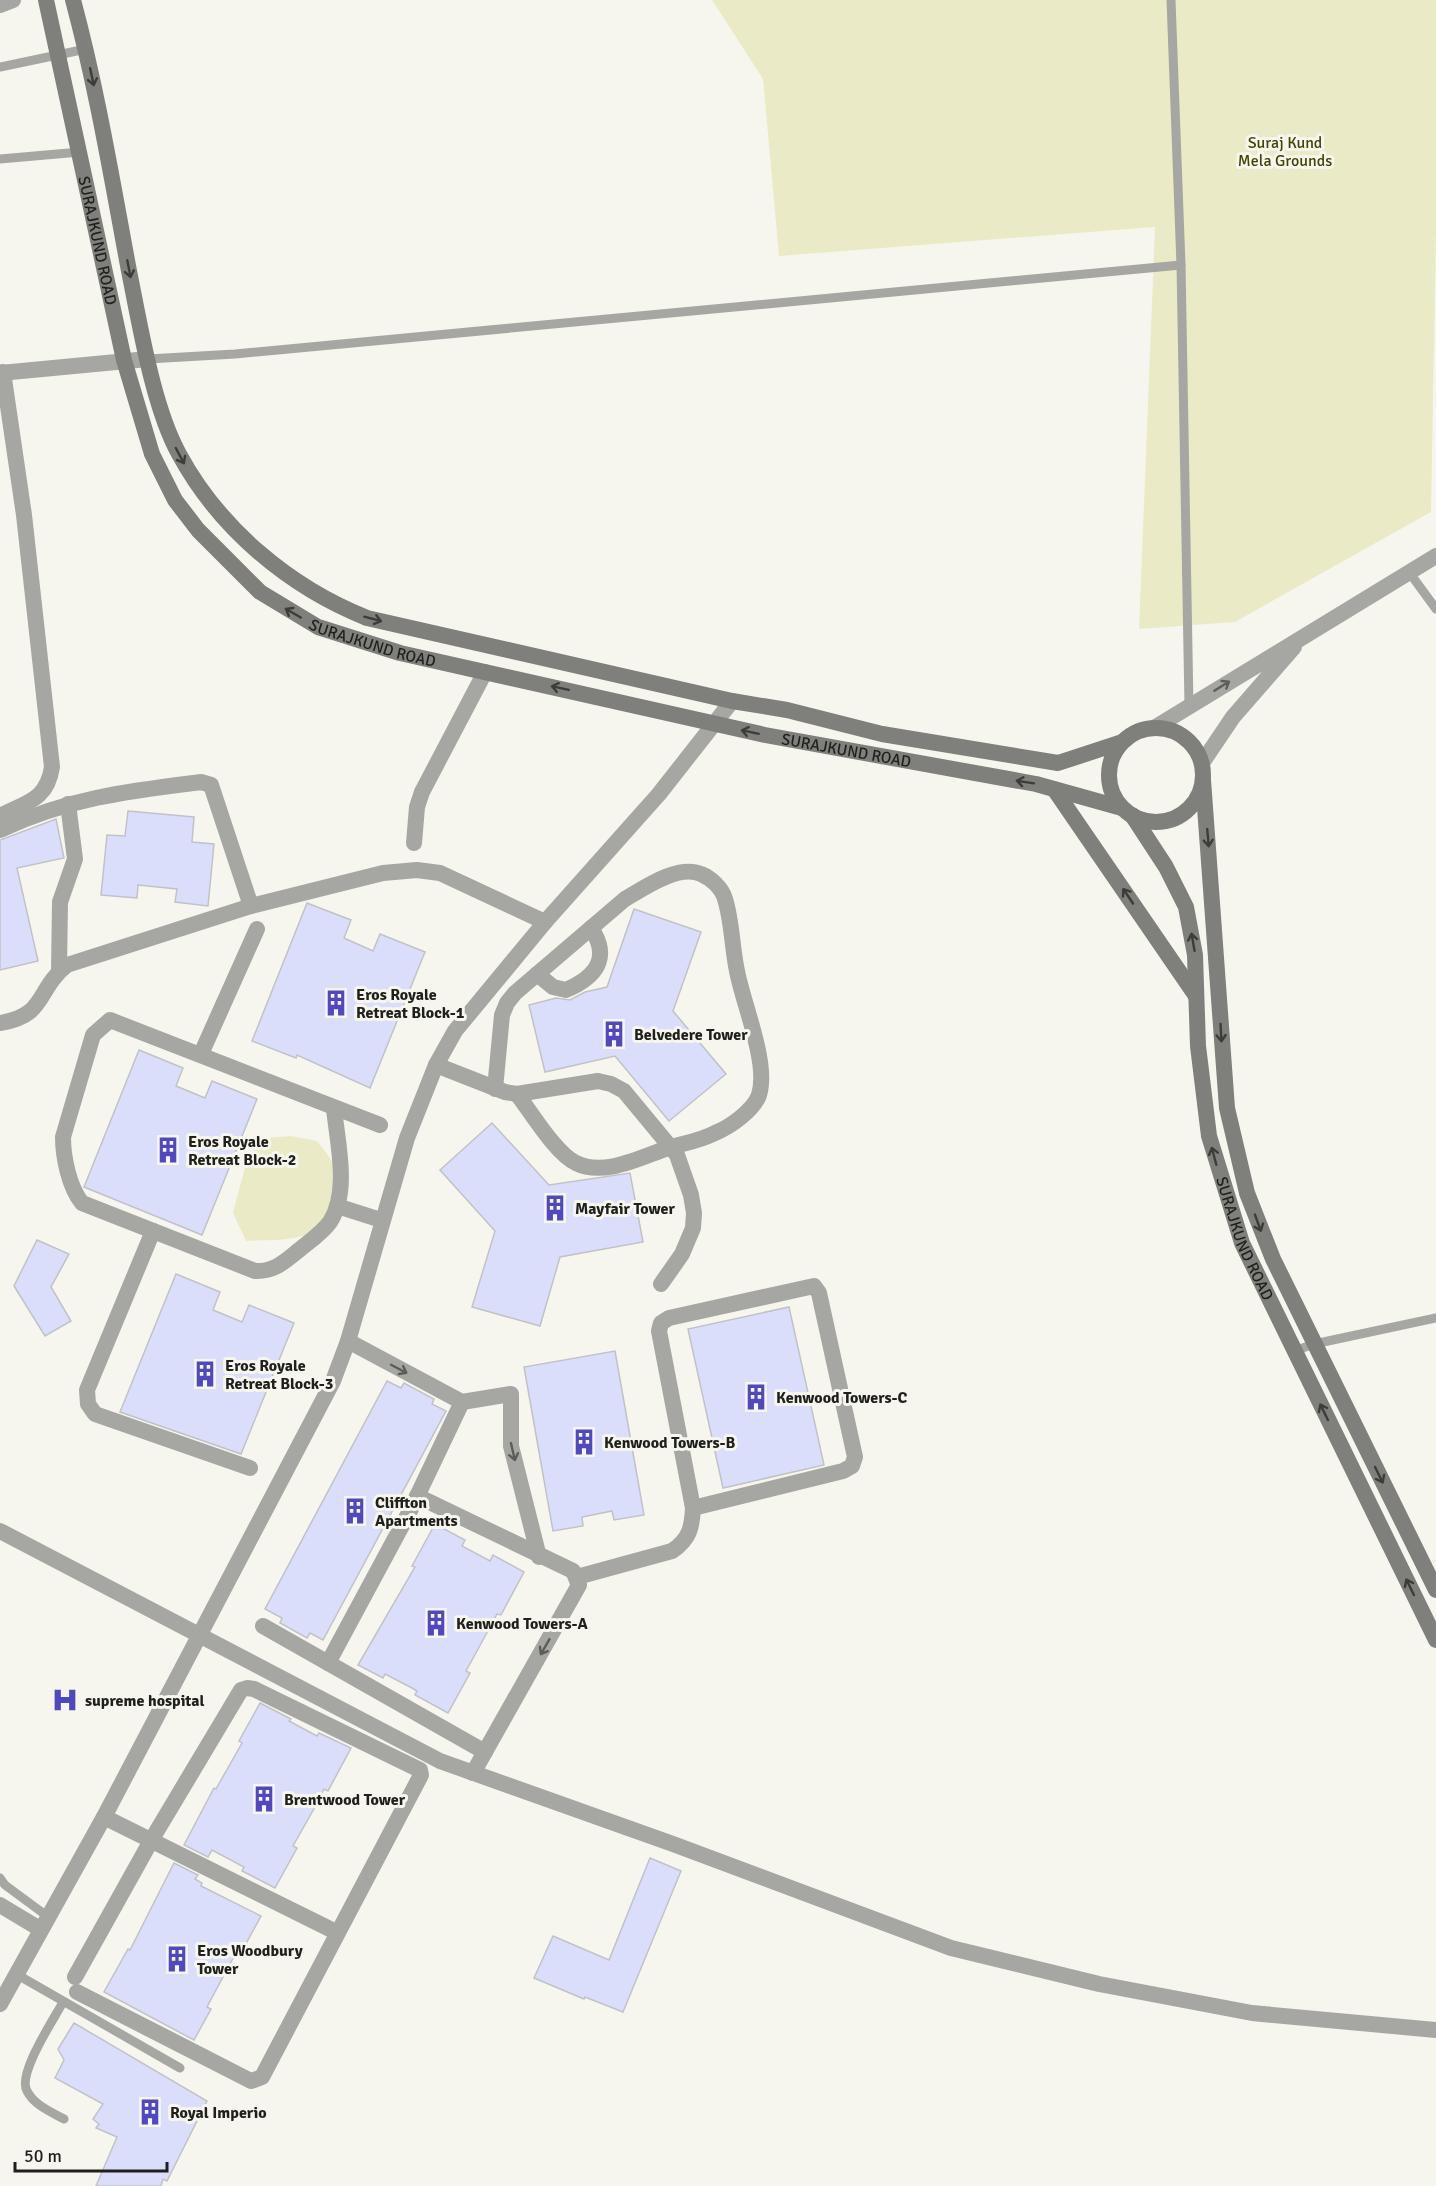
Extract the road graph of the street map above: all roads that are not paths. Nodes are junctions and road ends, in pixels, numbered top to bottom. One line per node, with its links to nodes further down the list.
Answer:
1 (13, 0): 5 (street)
2 (46, 0): 7 (main road, SURAJKUND ROAD)
3 (73, 0): 6 (main road, SURAJKUND ROAD)
4 (1171, 0): 11 (lane)
5 (0, 6)
6 (86, 49): 7 (lane); 12 (main road, SURAJKUND ROAD, one-way to 12)
7 (58, 55): 8 (lane); 9 (main road, SURAJKUND ROAD)
8 (0, 67)
9 (80, 152): 10 (lane); 13 (main road, SURAJKUND ROAD)
10 (0, 159)
11 (1181, 265): 12 (lane); 21 (lane)
12 (148, 359): 13 (street); 20 (main road, SURAJKUND ROAD, one-way to 20)
13 (124, 360): 14 (street); 19 (main road, SURAJKUND ROAD, one-way to 13)
14 (1, 373): 30 (street)
15 (1436, 556): 16 (street)
16 (1409, 572): 17 (lane); 18 (street)
17 (1436, 609)
18 (1305, 635): 21 (street, one-way to 18); 25 (street)
19 (485, 672): 22 (main road, SURAJKUND ROAD, one-way to 19); 32 (street)
20 (732, 701): 22 (street); 24 (main road, SURAJKUND ROAD)
21 (1189, 706): 23 (street)
22 (713, 724): 27 (main road, SURAJKUND ROAD, one-way to 22); 34 (street)
23 (1154, 728): 24 (main road); 25 (main road)
24 (1122, 742): 29 (main road)
25 (1202, 763): 26 (main road)
26 (1203, 780): 29 (main road); 54 (main road, SURAJKUND ROAD, one-way to 54)
27 (1054, 789): 29 (main road, SURAJKUND ROAD); 39 (main road, one-way to 27)
28 (68, 804): 31 (street); 33 (street); 37 (street)
29 (1127, 811): 39 (main road, SURAJKUND ROAD, one-way to 29)
30 (0, 816)
31 (0, 830)
32 (414, 843)
33 (251, 906): 34 (street); 37 (street)
34 (545, 922): 42 (street)
35 (591, 928): 38 (street); 38 (street); 47 (street)
36 (257, 929): 41 (street)
37 (59, 971): 40 (street)
38 (537, 974): 43 (street)
39 (1196, 996): 55 (main road, SURAJKUND ROAD, one-way to 39)
40 (0, 1023)
41 (201, 1054): 45 (street); 50 (street)
42 (436, 1065): 43 (street); 49 (street)
43 (495, 1089): 44 (street)
44 (518, 1094): 47 (street); 47 (street)
45 (334, 1108): 46 (street); 48 (street)
46 (380, 1125)
47 (670, 1148): 51 (street)
48 (337, 1206): 49 (street); 50 (street)
49 (381, 1220): 53 (street)
50 (153, 1231): 57 (street)
51 (660, 1284)
52 (1436, 1318): 54 (lane)
53 (348, 1341): 56 (street, one-way to 56); 65 (street)
54 (1314, 1344): 55 (lane); 63 (main road, SURAJKUND ROAD, one-way to 63)
55 (1294, 1351): 66 (main road, SURAJKUND ROAD, one-way to 55)
56 (462, 1402): 58 (street); 61 (street, one-way to 61)
57 (250, 1468)
58 (417, 1496): 61 (street); 67 (street)
59 (693, 1508): 59 (street); 62 (street)
60 (0, 1531): 65 (street)
61 (539, 1557): 62 (street)
62 (578, 1577): 68 (street, one-way to 68)
63 (1436, 1590)
64 (263, 1626): 67 (street)
65 (201, 1635): 69 (street); 70 (street)
66 (1436, 1640)
67 (328, 1663): 68 (street)
68 (485, 1752): 69 (street)
69 (473, 1773): 79 (street)
70 (104, 1816): 71 (street); 74 (street)
71 (152, 1839): 75 (street); 75 (street); 77 (street)
72 (0, 1878): 74 (lane)
73 (0, 1905): 74 (street)
74 (43, 1923): 76 (street)
75 (336, 1932): 77 (street)
76 (16, 1974): 77 (lane); 78 (street)
77 (72, 1990): 80 (lane); 81 (lane)
78 (0, 2004)
79 (1436, 2030)
80 (180, 2068)
81 (64, 2119)

